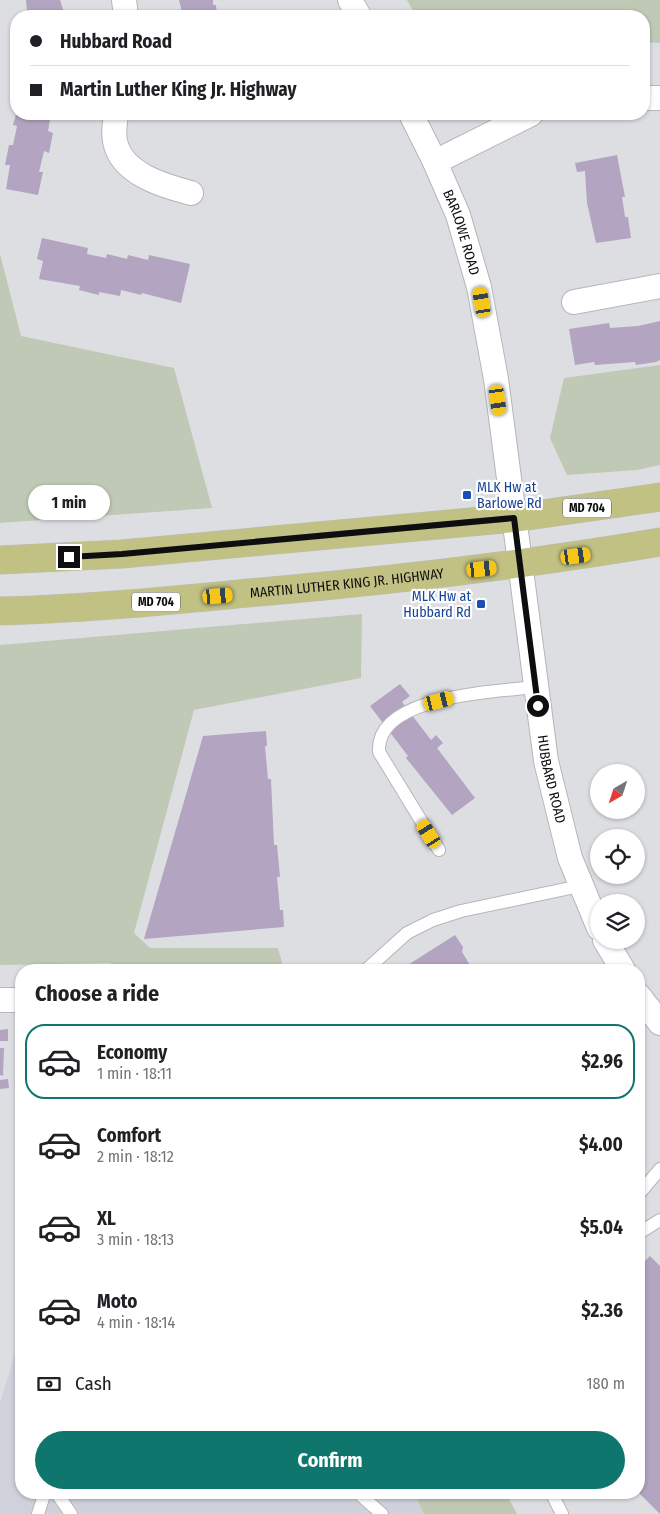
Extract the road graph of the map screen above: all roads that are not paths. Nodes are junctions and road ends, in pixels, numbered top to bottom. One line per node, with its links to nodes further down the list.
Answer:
1 (116, 120): 5 (street)
2 (414, 120): 4 (street, BARLOWE ROAD)
3 (519, 120): 4 (street)
4 (435, 162): 9 (street, BARLOWE ROAD)
5 (192, 193)
6 (660, 286): 7 (street)
7 (574, 302)
8 (660, 497): 9 (main road, MD 704)
9 (514, 518): 11 (main road, MD 704); 12 (street, BARLOWE ROAD)
10 (660, 542): 12 (main road, MARTIN LUTHER KING JR. HIGHWAY / MD 704)
11 (0, 560)
12 (520, 564): 13 (main road, MARTIN LUTHER KING JR. HIGHWAY / MD 704); 14 (street, HUBBARD ROAD)
13 (0, 610)
14 (536, 687): 15 (lane); 16 (street, HUBBARD ROAD)
15 (439, 850)
16 (580, 886): 17 (street, HUBBARD ROAD); 19 (lane)
17 (590, 908)
18 (610, 949): 20 (street)
19 (373, 964)
20 (619, 964)
21 (0, 1000): 22 (street)
22 (15, 1000)
23 (645, 1004): 24 (street)
24 (660, 1023)
25 (660, 1169): 26 (lane)
26 (645, 1187)
27 (660, 1220): 28 (lane)
28 (645, 1229)
29 (43, 1499): 33 (lane)
30 (61, 1499): 34 (lane)
31 (365, 1499): 35 (lane)
32 (554, 1499): 36 (lane)
33 (38, 1514)
34 (71, 1514)
35 (382, 1514)
36 (562, 1514)

